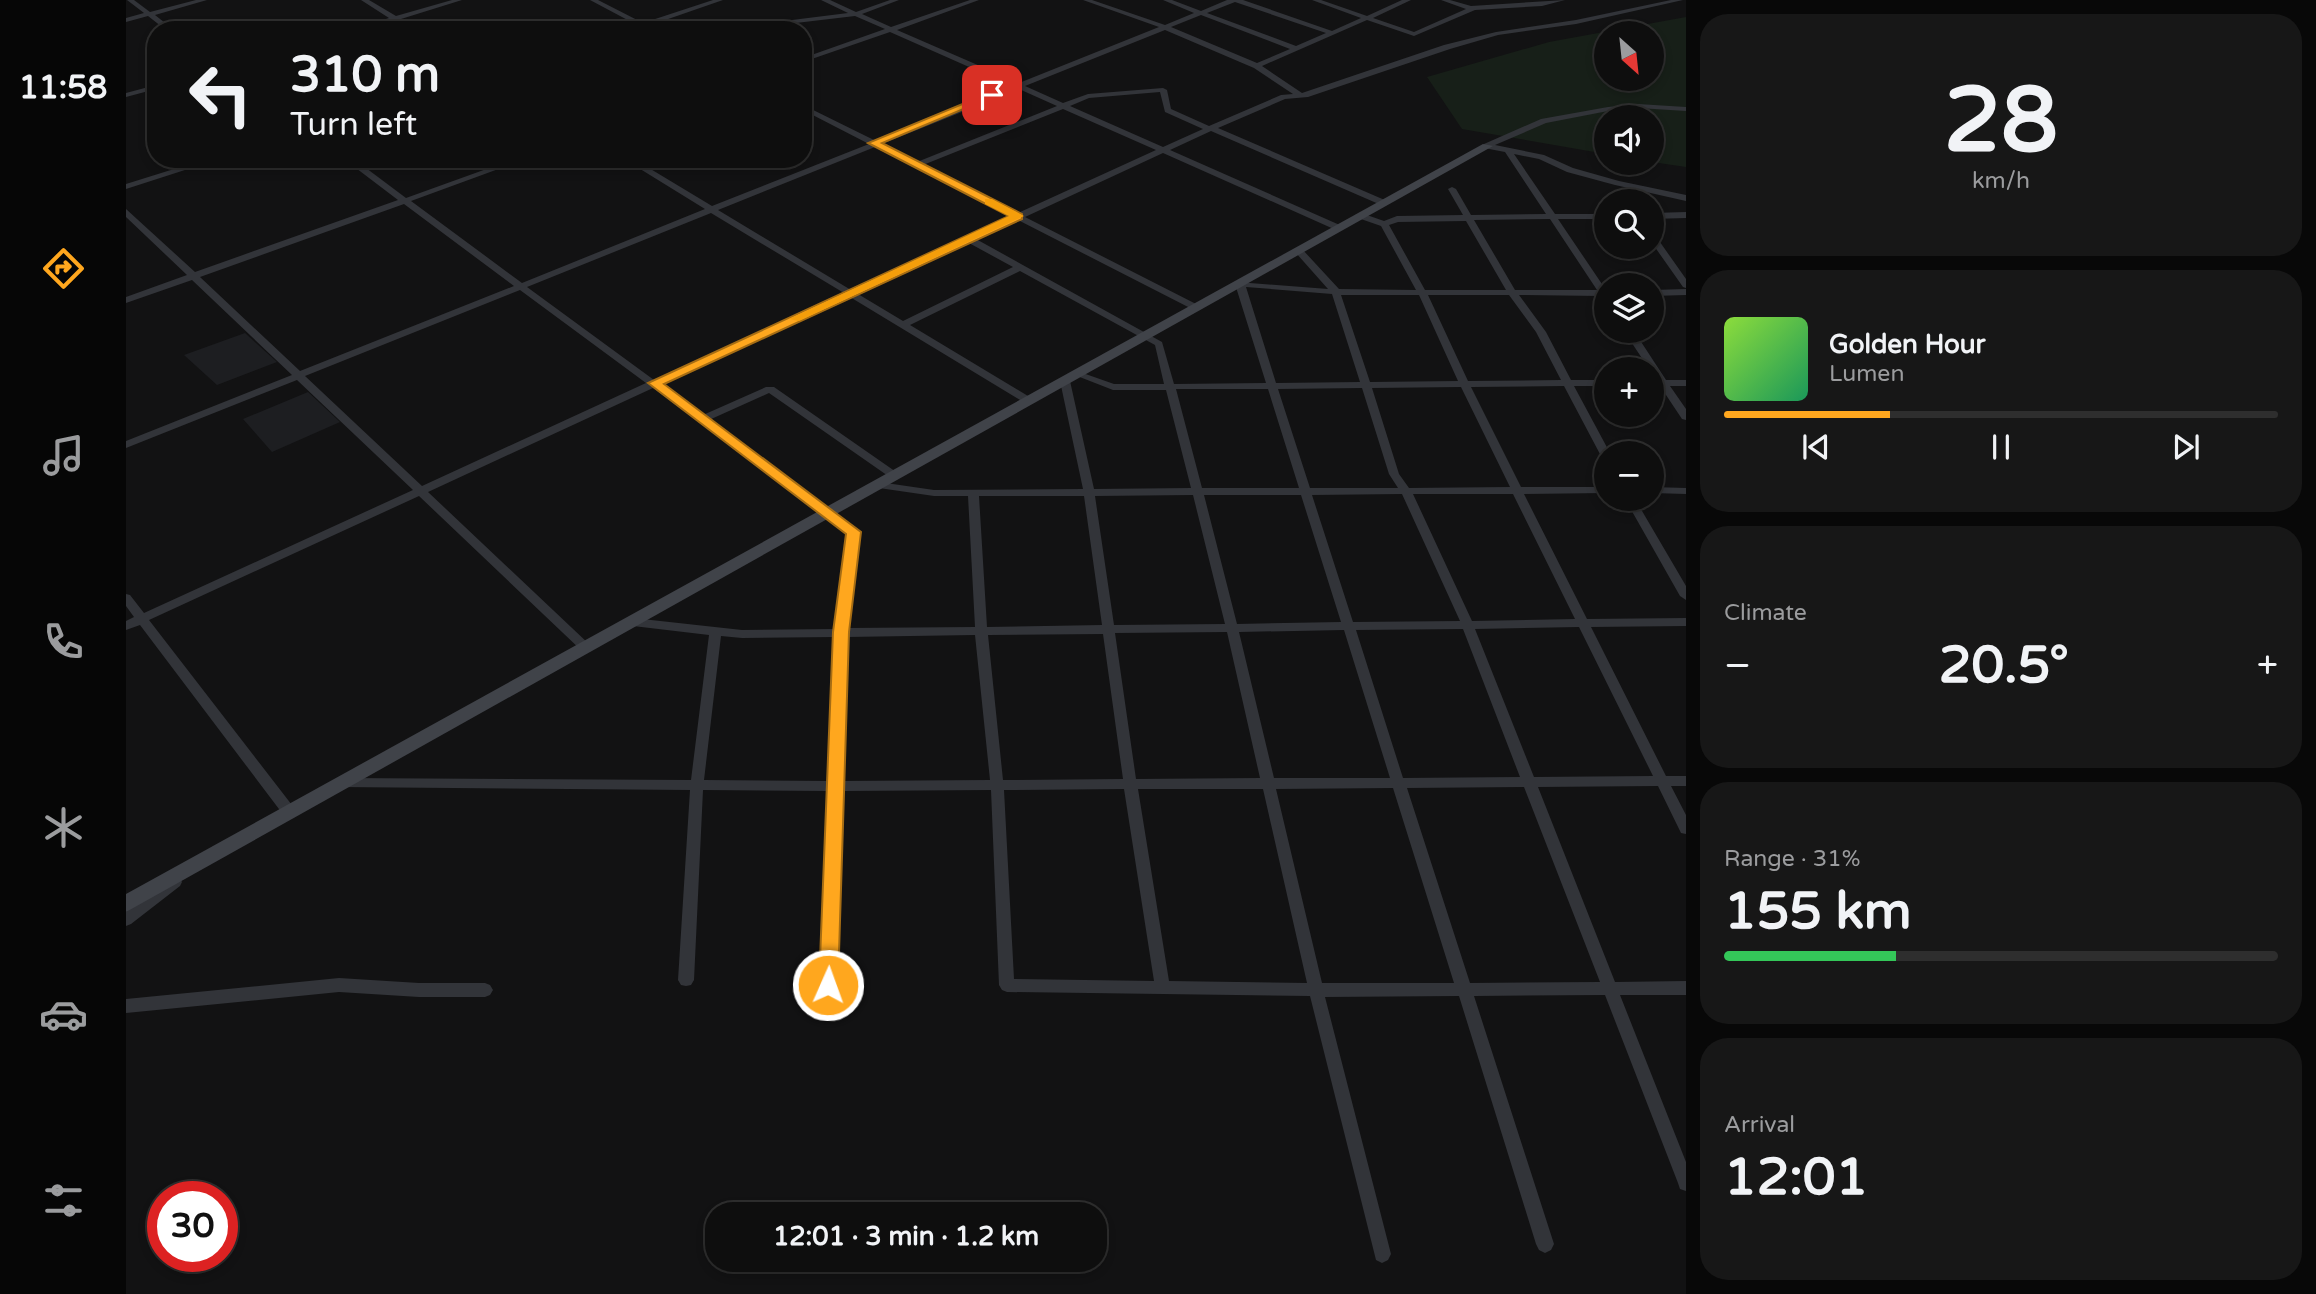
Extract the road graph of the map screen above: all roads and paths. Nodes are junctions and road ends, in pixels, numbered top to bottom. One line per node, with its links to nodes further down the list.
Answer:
1 (130, 0): 22 (street)
2 (204, 0): 22 (street)
3 (364, 0): 24 (street)
4 (459, 0): 24 (street)
5 (593, 0): 30 (street)
6 (720, 0): 31 (street)
7 (824, 0): 23 (street)
8 (896, 0): 23 (street)
9 (976, 0): 34 (street)
10 (1086, 0): 33 (street)
11 (1166, 0): 21 (street)
12 (1235, 0): 21 (street); 35 (street)
13 (1315, 0): 25 (street)
14 (1388, 0): 19 (street)
15 (1408, 0): 19 (street)
16 (1444, 0): 20 (street)
17 (1562, 0): 20 (street)
18 (1680, 0): 42 (street)
19 (1399, 4): 25 (street)
20 (1474, 8): 25 (street)
21 (1201, 13): 33 (street); 36 (street)
22 (150, 14): 26 (street); 27 (street)
23 (856, 14): 32 (street); 34 (street)
24 (395, 18): 28 (street); 29 (street)
25 (1367, 18): 35 (street)
26 (126, 20)
27 (159, 21)
28 (385, 21)
29 (400, 21)
30 (635, 21)
31 (655, 21)
32 (795, 21)
33 (1164, 27): 38 (street); 39 (street)
34 (891, 29): 37 (street); 39 (street)
35 (1332, 33): 36 (street)
36 (1296, 49): 38 (street)
37 (812, 57)
38 (1257, 66): 42 (street)
39 (1016, 85): 43 (street); 47 (street)
40 (147, 89): 41 (street)
41 (126, 95)
42 (1300, 95): 46 (street)
43 (1063, 106): 46 (street); 49 (street); 51 (street)
44 (1686, 109): 48 (street)
45 (812, 112): 47 (street)
46 (1210, 129): 49 (street); 62 (street)
47 (873, 143): 51 (street); 57 (street)
48 (1487, 146): 50 (street); 62 (street)
49 (1163, 150): 66 (street); 73 (street)
50 (1510, 152): 60 (street); 70 (street)
51 (917, 165): 66 (street)
52 (186, 168): 58 (street)
53 (360, 168): 61 (street)
54 (497, 168): 61 (street)
55 (643, 168): 63 (street)
56 (811, 168): 63 (street)
57 (812, 168)
58 (126, 187)
59 (1452, 188): 71 (street)
60 (1686, 198)
61 (405, 201): 78 (street); 81 (street)
62 (1384, 203): 67 (street)
63 (710, 209): 81 (street); 86 (street)
64 (126, 212): 78 (street)
65 (1686, 215): 69 (street)
66 (1018, 216): 74 (street); 91 (street)
67 (1361, 216): 72 (street); 73 (street)
68 (1594, 216): 70 (street)
69 (1664, 216)
70 (1555, 217): 71 (street); 79 (street)
71 (1470, 218): 72 (street); 87 (street)
72 (1384, 224): 84 (street)
73 (1339, 228): 75 (street)
74 (969, 239): 77 (street); 86 (street)
75 (1299, 251): 80 (street); 83 (street)
76 (1664, 254): 82 (street)
77 (1020, 267): 92 (street); 93 (street)
78 (193, 276): 90 (street); 94 (street)
79 (1594, 276)
80 (1240, 284): 83 (street); 91 (street); 103 (street)
81 (520, 285): 94 (street); 96 (street)
82 (1686, 285)
83 (1336, 292): 84 (street); 100 (street)
84 (1422, 292): 87 (street); 101 (street)
85 (1686, 292): 88 (street)
86 (850, 293): 92 (street); 96 (street)
87 (1512, 293): 89 (street); 102 (street)
88 (1664, 293)
89 (1594, 294)
90 (126, 300)
91 (1197, 307): 93 (street)
92 (902, 325): 106 (street)
93 (1146, 336): 95 (street); 104 (street)
94 (298, 375): 110 (street); 116 (street)
95 (1071, 378): 104 (street); 106 (street); 122 (street)
96 (654, 383): 108 (street); 116 (street)
97 (1594, 383): 102 (street)
98 (1664, 383): 99 (street)
99 (1686, 383)
100 (1364, 384): 101 (street); 103 (street); 117 (street)
101 (1464, 384): 102 (street); 114 (street)
102 (1567, 384): 109 (street)
103 (1272, 385): 104 (street); 120 (street)
104 (1172, 386): 119 (street)
105 (1664, 390): 107 (street)
106 (1029, 401): 111 (street)
107 (1686, 417)
108 (703, 419): 111 (street); 124 (street)
109 (1598, 441)
110 (126, 444)
111 (895, 476): 112 (street)
112 (879, 485): 121 (street); 124 (street)
113 (1594, 489): 114 (street)
114 (1517, 490): 117 (street); 129 (street)
115 (1664, 490): 118 (street)
116 (421, 491): 127 (street); 139 (street)
117 (1406, 491): 120 (street); 131 (street)
118 (1686, 491)
119 (1199, 492): 120 (street); 122 (street); 134 (street)
120 (1306, 492): 132 (street)
121 (973, 493): 122 (street); 136 (street)
122 (1089, 493): 135 (street)
123 (1637, 511): 125 (street)
124 (830, 512): 128 (street); 138 (street)
125 (1686, 596)
126 (126, 598): 127 (street)
127 (142, 619): 133 (street); 150 (street)
128 (633, 622): 137 (street); 139 (street)
129 (1582, 622): 130 (street); 131 (street); 140 (street)
130 (1686, 622)
131 (1467, 623): 132 (street); 142 (street)
132 (1348, 625): 134 (street); 145 (street)
133 (126, 626)
134 (1232, 626): 135 (street); 144 (street)
135 (1109, 628): 136 (street); 146 (street)
136 (981, 630): 138 (street); 148 (street)
137 (716, 631): 138 (street); 147 (street)
138 (841, 632): 149 (street)
139 (586, 648): 143 (street)
140 (1662, 781): 141 (street); 142 (street); 151 (street)
141 (1686, 781)
142 (1531, 782): 145 (street); 157 (street)
143 (343, 783): 147 (street); 150 (street)
144 (1268, 783): 145 (street); 146 (street); 162 (street)
145 (1398, 783): 160 (street)
146 (1130, 784): 148 (street); 159 (street)
147 (697, 785): 149 (street); 155 (street)
148 (997, 785): 149 (street); 159 (street)
149 (835, 786): 156 (street)
150 (290, 813): 152 (street)
151 (1686, 828)
152 (199, 863): 153 (street); 154 (street)
153 (126, 904)
154 (126, 920)
155 (686, 980)
156 (828, 985)
157 (1611, 988): 158 (street); 160 (street); 164 (street)
158 (1686, 988)
159 (1163, 989): 162 (street)
160 (1464, 989): 162 (street); 165 (street)
161 (485, 990): 163 (street)
162 (1316, 990): 166 (street)
163 (126, 1006)
164 (1686, 1183)
165 (1545, 1244)
166 (1382, 1254)

